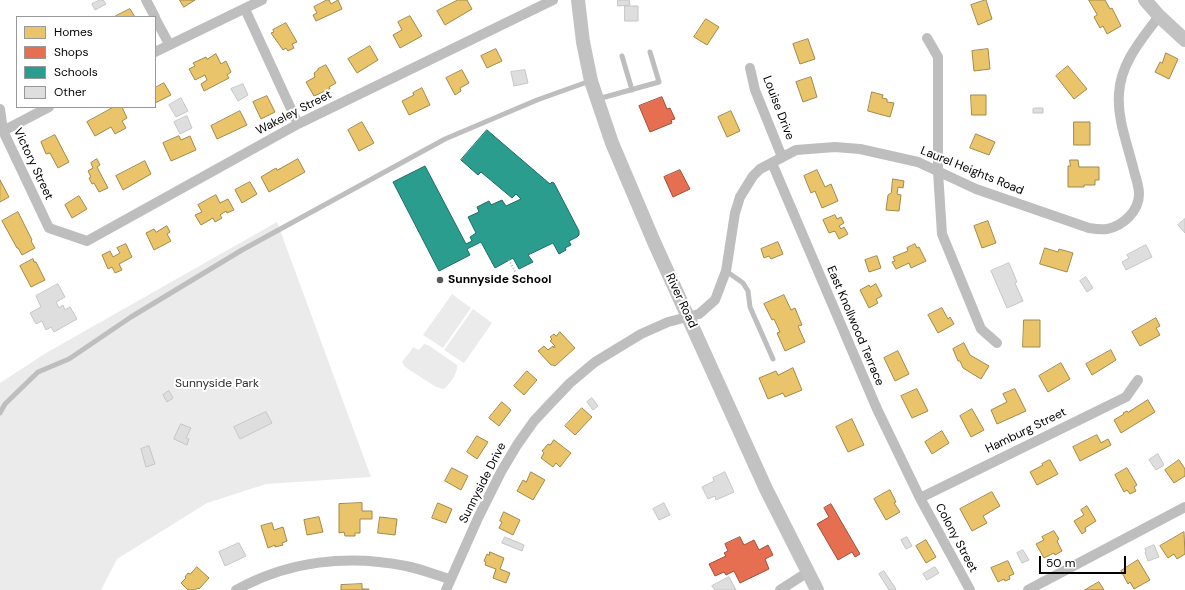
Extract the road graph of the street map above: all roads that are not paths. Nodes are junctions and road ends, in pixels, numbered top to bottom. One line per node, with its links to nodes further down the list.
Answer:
1 (146, 0): 7 (street)
2 (262, 0): 6 (street)
3 (553, 0): 22 (street, Wakeley Street)
4 (578, 0): 17 (main road, River Road)
5 (1145, 0): 8 (main road)
6 (246, 9): 12 (street); 22 (street)
7 (154, 16)
8 (1159, 16): 11 (main road); 26 (street, Laurel Heights Road)
9 (156, 19): 12 (street)
10 (927, 38): 26 (street)
11 (1185, 40)
12 (168, 44): 13 (street)
13 (156, 51)
14 (650, 52): 18 (lane)
15 (622, 56): 18 (lane)
16 (750, 68): 24 (street, Louise Drive)
17 (591, 81): 19 (main road, River Road); 33 (lane)
18 (632, 90): 19 (lane)
19 (597, 100): 29 (main road, River Road)
20 (0, 108): 23 (street, Victory Street)
21 (47, 108): 23 (street)
22 (298, 124): 27 (street, Wakeley Street)
23 (3, 131): 27 (street, Victory Street)
24 (782, 157): 25 (street, Laurel Heights Road); 26 (street, Laurel Heights Road)
25 (772, 163): 28 (street, Laurel Heights Road); 34 (street, East Knollwood Terrace)
26 (938, 172): 30 (street)
27 (49, 228)
28 (726, 271): 29 (street, Laurel Heights Road); 31 (lane)
29 (689, 318): 36 (main road, River Road); 37 (street, Sunnyside Drive)
30 (997, 343)
31 (773, 359)
32 (1138, 380): 34 (street, Hamburg Street)
33 (0, 413)
34 (920, 498): 42 (street, Colony Street)
35 (1185, 507): 43 (street)
36 (808, 572): 40 (street); 41 (main road, River Road)
37 (450, 579): 38 (street); 39 (street, Sunnyside Drive)
38 (236, 590)
39 (446, 590)
40 (780, 590)
41 (817, 590)
42 (970, 590)
43 (1028, 590)

